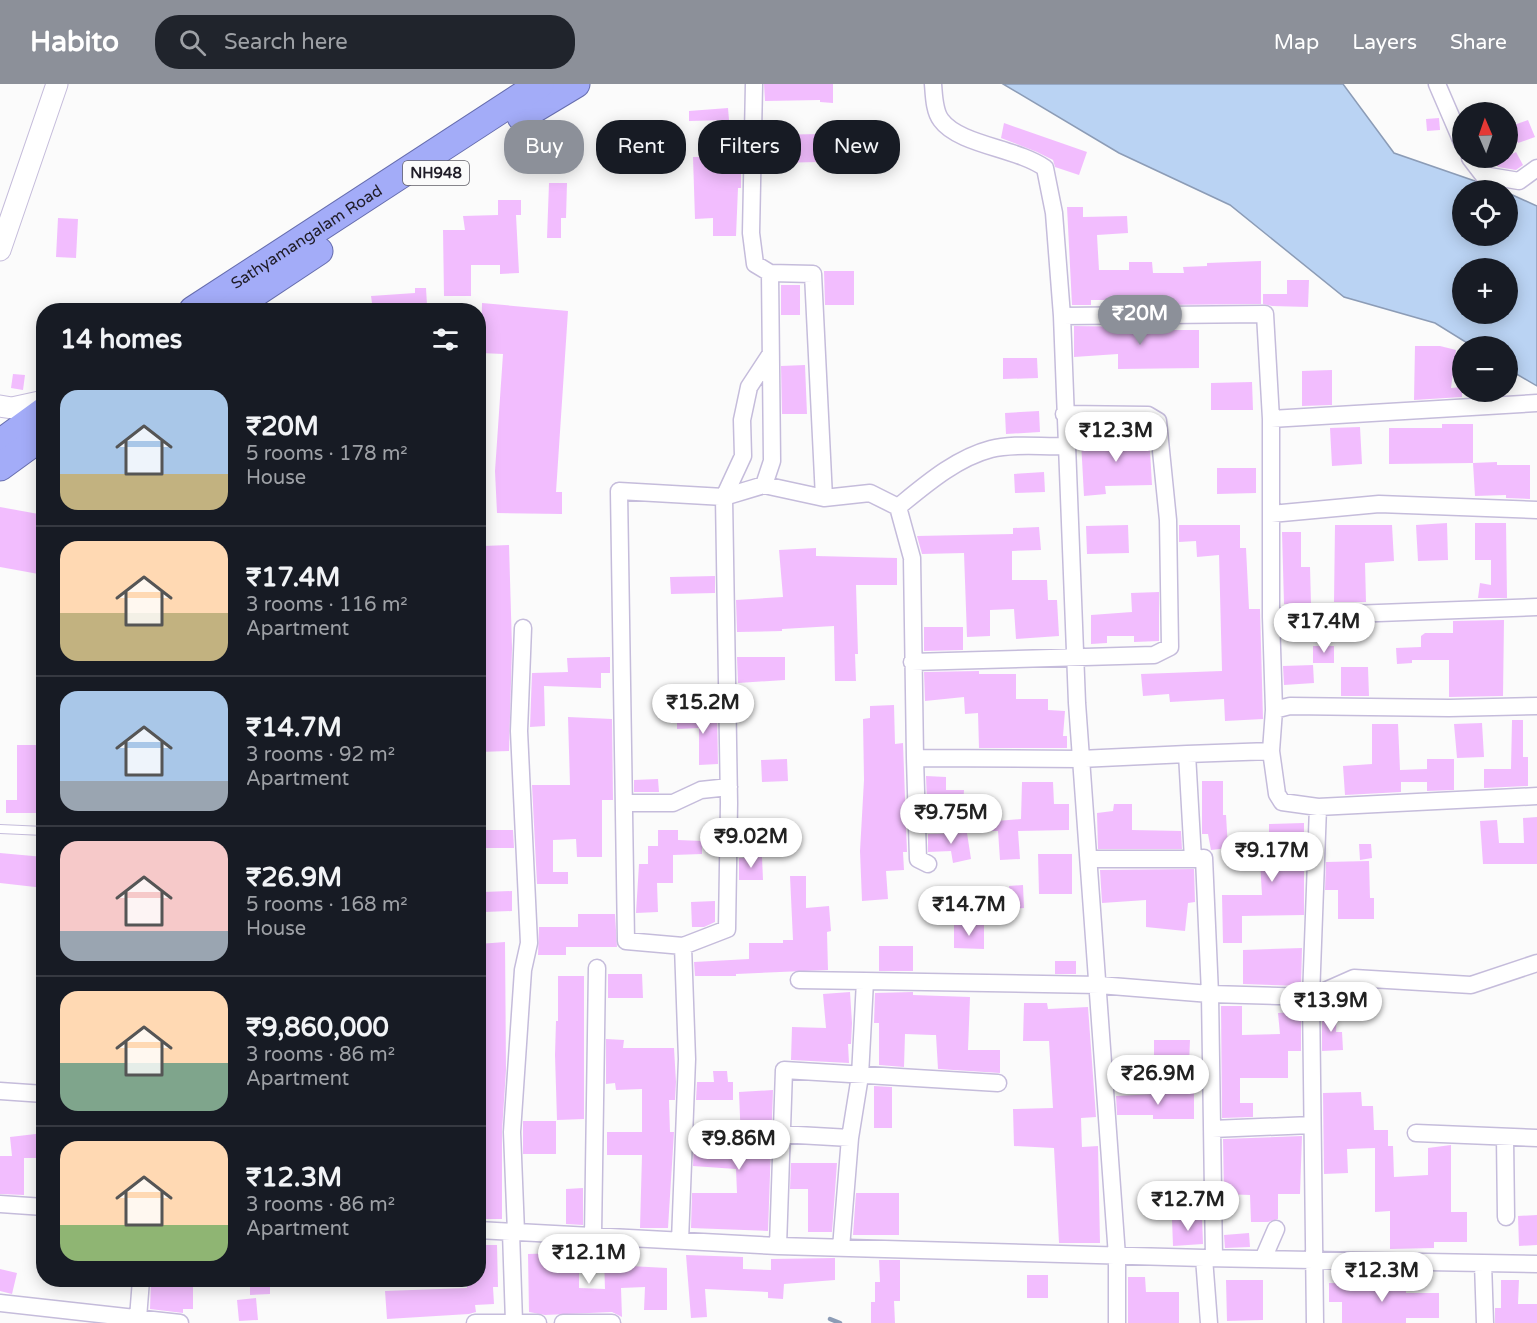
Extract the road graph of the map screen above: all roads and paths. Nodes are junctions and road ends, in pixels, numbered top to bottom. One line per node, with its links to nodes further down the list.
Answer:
1 (57, 84): 10 (street)
2 (540, 84): 12 (highway, Sathyamangalam Road / NH948)
3 (576, 84): 13 (highway, Sathyamangalam Road / NH948)
4 (754, 84): 11 (street)
5 (933, 84): 14 (street)
6 (1437, 84): 7 (street)
7 (1452, 119)
8 (1478, 168): 9 (street)
9 (1537, 168)
10 (0, 249)
11 (770, 273): 15 (street); 27 (street)
12 (204, 303)
13 (241, 303)
14 (1062, 316): 19 (street); 21 (street)
15 (770, 355): 25 (street); 26 (street)
16 (36, 403): 18 (street)
17 (1537, 403): 21 (street)
18 (0, 406)
19 (1064, 414): 23 (street); 34 (street)
20 (36, 419): 24 (highway)
21 (1271, 419): 30 (street)
22 (36, 439): 24 (highway)
23 (1065, 446): 28 (street); 34 (street)
24 (3, 453)
25 (764, 485): 26 (street); 27 (street)
26 (724, 497): 42 (street); 44 (street)
27 (824, 498): 28 (street)
28 (898, 507): 35 (street)
29 (1537, 510): 30 (street)
30 (1271, 514): 32 (street)
31 (1537, 607): 32 (street)
32 (1271, 617): 37 (street)
33 (523, 628): 75 (street)
34 (1076, 658): 35 (street); 41 (street)
35 (912, 662): 40 (street)
36 (1537, 706): 37 (street)
37 (1274, 711): 38 (street)
38 (1271, 751): 39 (street); 45 (street)
39 (1187, 754): 41 (street); 49 (street)
40 (915, 758): 41 (street); 50 (street)
41 (1080, 759): 48 (street)
42 (729, 787): 44 (street); 51 (street)
43 (1537, 796): 45 (street)
44 (624, 803): 51 (street)
45 (1318, 807): 58 (street)
46 (0, 829): 47 (lane)
47 (36, 831)
48 (1090, 859): 49 (street); 56 (street)
49 (1193, 859): 57 (street)
50 (928, 864)
51 (683, 946): 77 (street)
52 (1537, 963): 58 (street)
53 (597, 969): 76 (street)
54 (799, 980): 55 (street)
55 (865, 981): 56 (street); 59 (street)
56 (1099, 985): 57 (street); 80 (street)
57 (1210, 994): 58 (street); 64 (street)
58 (1311, 997): 63 (street)
59 (860, 1076): 60 (street); 66 (street); 68 (street)
60 (999, 1083)
61 (0, 1091): 62 (street)
62 (36, 1093)
63 (1312, 1125): 64 (street); 83 (street)
64 (1212, 1129): 81 (street)
65 (1416, 1133): 67 (street)
66 (780, 1134): 68 (street); 78 (street)
67 (1505, 1137): 69 (street); 72 (street)
68 (850, 1138): 79 (street)
69 (1537, 1138)
70 (0, 1204): 71 (street)
71 (36, 1206)
72 (1506, 1217)
73 (1276, 1228): 82 (street)
74 (486, 1230): 75 (street)
75 (514, 1232): 76 (street); 89 (street)
76 (593, 1236): 77 (street)
77 (680, 1241): 78 (street)
78 (778, 1246): 79 (street)
79 (841, 1248): 80 (street)
80 (1117, 1256): 81 (street); 96 (street)
81 (1209, 1258): 82 (street); 97 (street)
82 (1263, 1259): 83 (street)
83 (1313, 1260): 84 (street); 98 (street)
84 (1483, 1263): 85 (street); 99 (street)
85 (1537, 1264)
86 (140, 1287): 88 (street)
87 (0, 1304): 88 (street)
88 (138, 1318): 90 (street)
89 (514, 1322): 91 (street); 92 (street)
90 (180, 1323)
91 (475, 1323)
92 (538, 1323)
93 (563, 1323): 94 (street)
94 (577, 1323): 95 (street)
95 (612, 1323)
96 (1117, 1323)
97 (1209, 1323)
98 (1315, 1323)
99 (1485, 1323)

